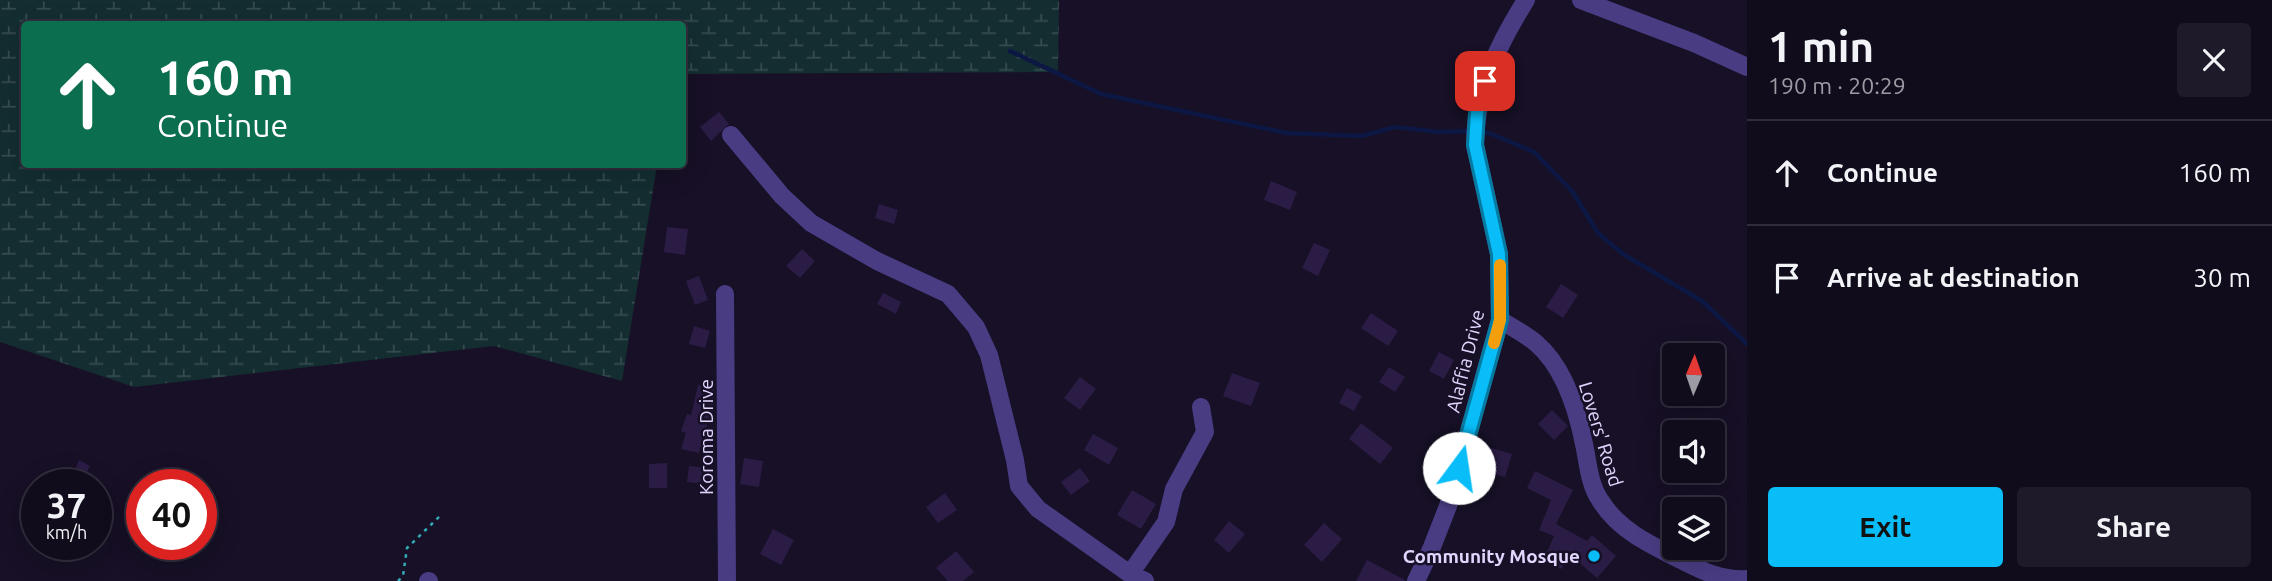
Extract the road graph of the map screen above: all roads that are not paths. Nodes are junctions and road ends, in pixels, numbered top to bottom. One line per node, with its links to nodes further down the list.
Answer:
1 (1525, 0): 6 (street, Alaffia Drive)
2 (1581, 0): 3 (street)
3 (1747, 67)
4 (731, 135): 8 (street)
5 (725, 294): 10 (street, Koroma Drive)
6 (1500, 320): 9 (street, Lovers' Road); 11 (street, Alaffia Drive)
7 (1201, 408): 8 (street)
8 (1138, 577)
9 (1747, 579)
10 (727, 581)
11 (1416, 581)

